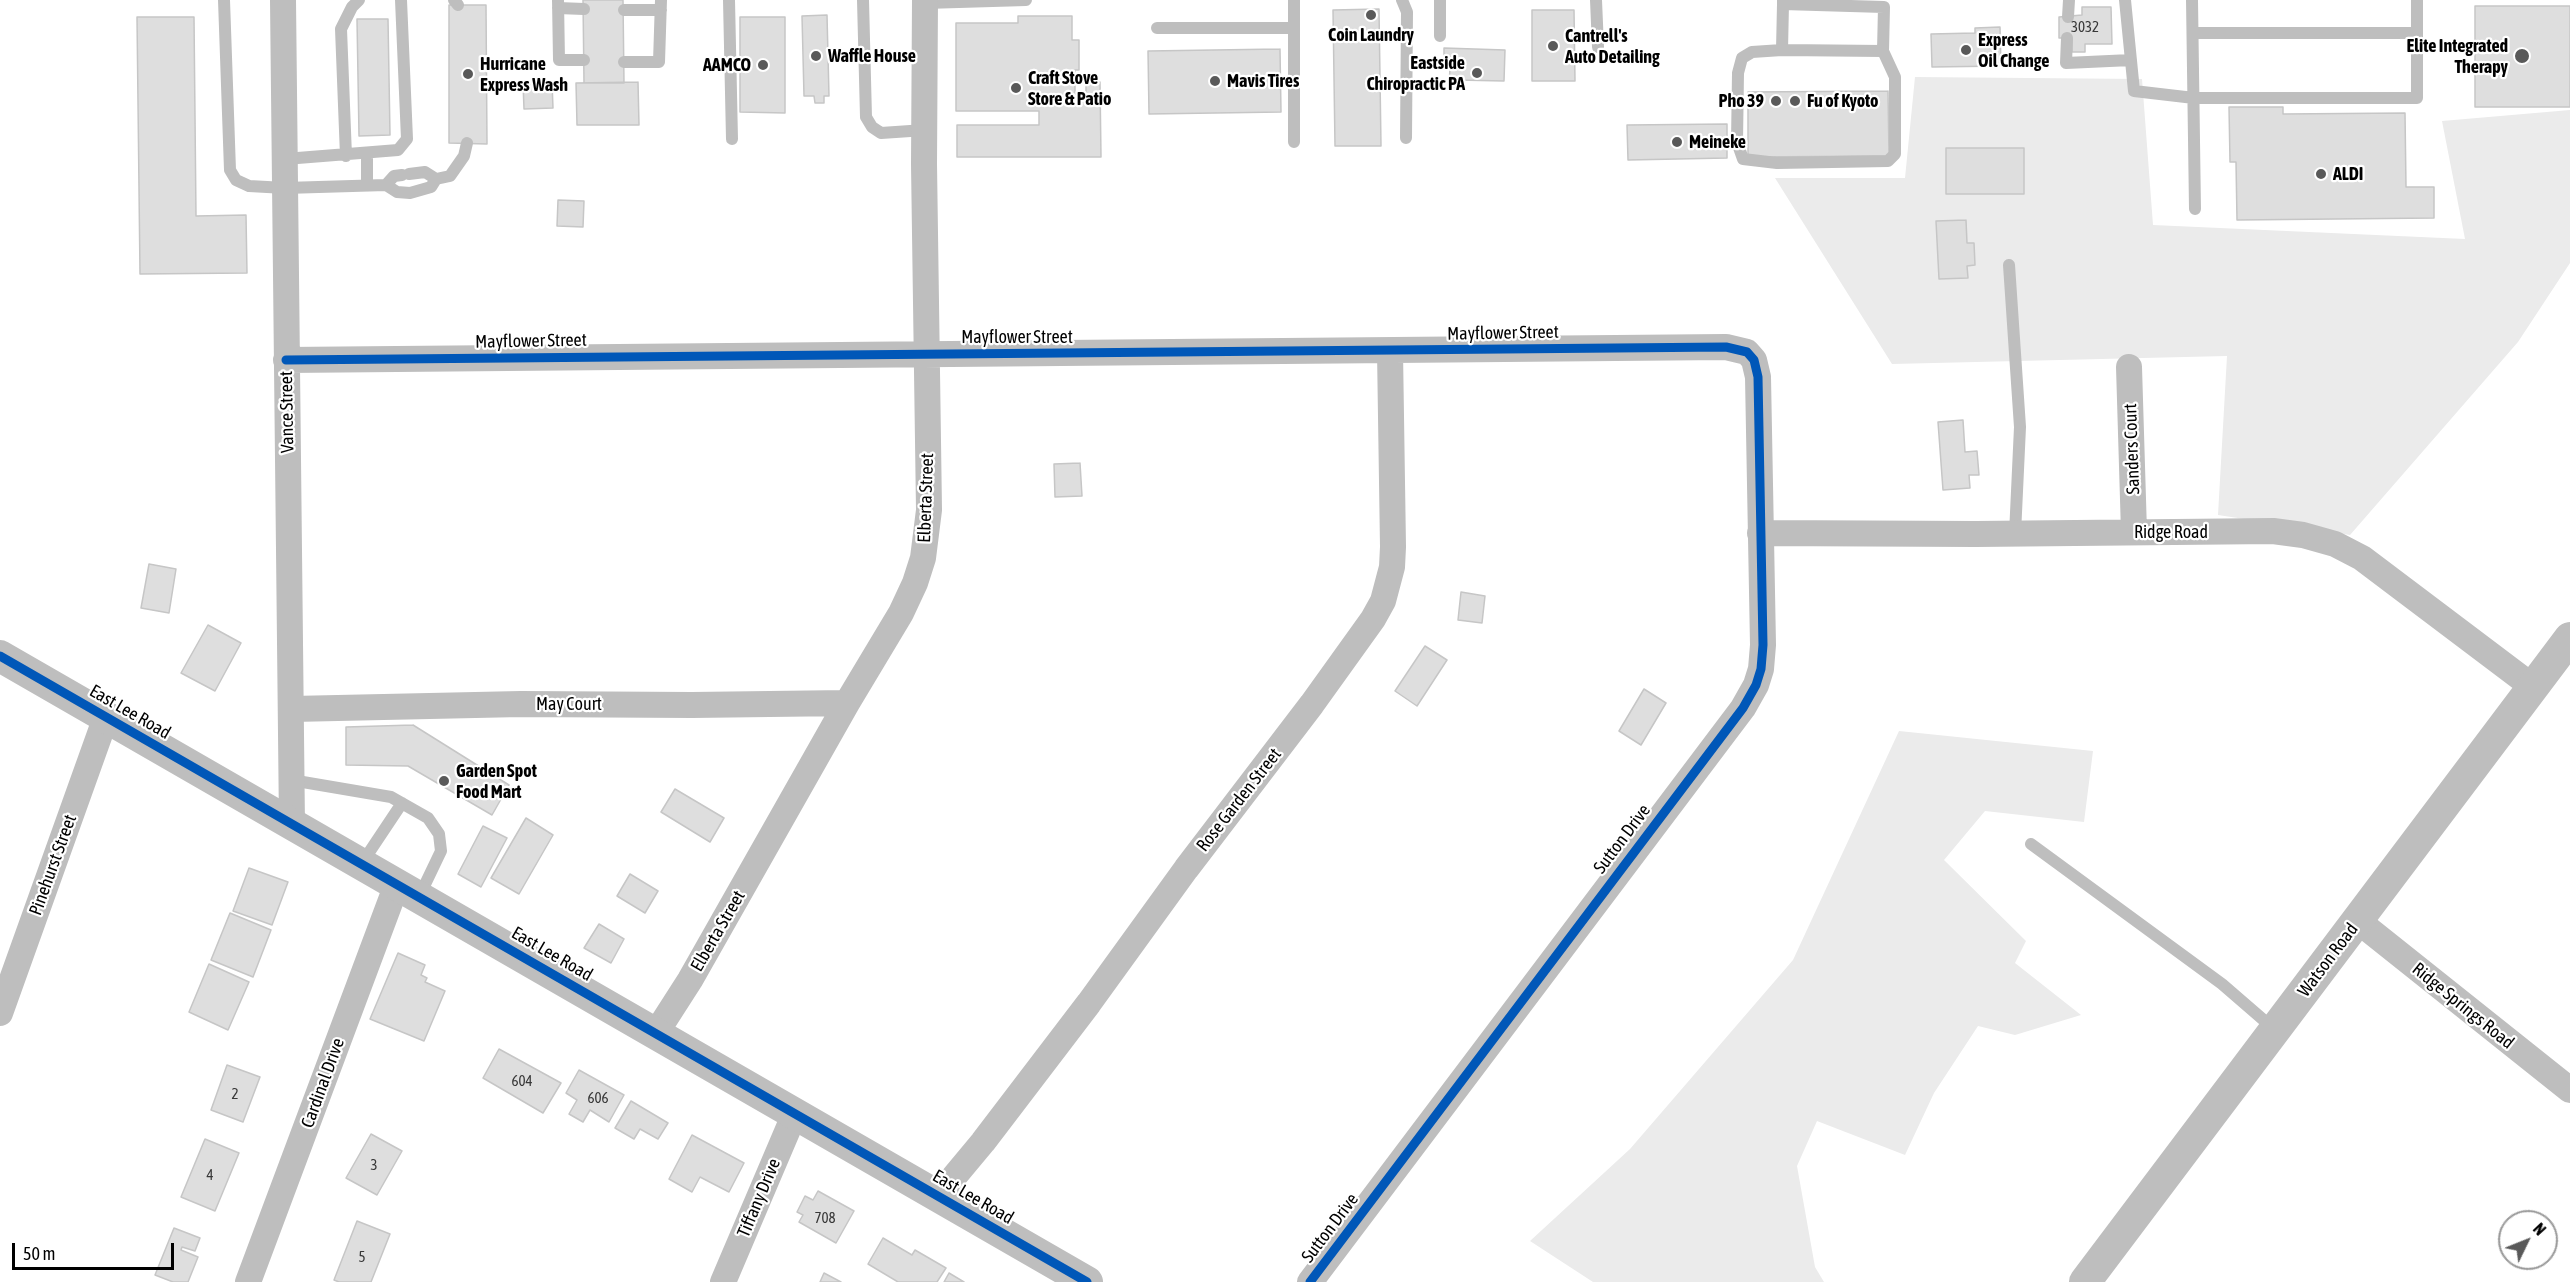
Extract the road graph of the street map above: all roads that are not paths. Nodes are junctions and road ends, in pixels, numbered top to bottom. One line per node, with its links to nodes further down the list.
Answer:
1 (224, 0): 47 (lane)
2 (283, 0): 43 (street, Vance Street)
3 (359, 0): 42 (lane)
4 (401, 0): 41 (lane)
5 (729, 0): 38 (lane)
6 (863, 0): 36 (lane)
7 (1026, 0): 16 (lane)
8 (1294, 0): 24 (lane)
9 (1402, 0): 37 (lane)
10 (1440, 0): 27 (lane)
11 (1596, 0): 29 (lane)
12 (2068, 0): 22 (lane)
13 (2125, 0): 33 (lane)
14 (2192, 0): 25 (lane)
15 (2417, 0): 26 (lane)
16 (925, 1): 36 (street, Elberta Street)
17 (1783, 2): 30 (lane); 31 (lane)
18 (558, 4): 20 (lane); 32 (lane)
19 (661, 5): 21 (lane); 34 (lane)
20 (584, 9)
21 (624, 10)
22 (2068, 17)
23 (1157, 28): 24 (lane)
24 (1294, 28): 39 (lane)
25 (2193, 33): 26 (lane); 35 (lane)
26 (2417, 33): 35 (lane)
27 (1440, 36)
28 (2067, 38): 33 (lane)
29 (1598, 47)
30 (1782, 50): 31 (lane); 31 (lane)
31 (1883, 51)
32 (584, 60)
33 (2131, 60): 35 (lane)
34 (624, 62)
35 (2194, 98): 48 (lane)
36 (925, 130): 52 (street, Elberta Street)
37 (1406, 138)
38 (732, 139)
39 (1294, 142)
40 (467, 143): 44 (lane)
41 (367, 154): 42 (lane); 45 (lane)
42 (345, 156): 43 (lane)
43 (285, 159): 47 (street, Vance Street)
44 (436, 178): 46 (lane); 46 (lane)
45 (367, 184): 46 (lane); 47 (lane)
46 (386, 185)
47 (285, 188): 53 (street, Vance Street)
48 (2195, 209)
49 (2010, 265): 57 (lane)
50 (1390, 351): 51 (street, Mayflower Street); 52 (street, Mayflower Street); 76 (street, Rose Garden Street)
51 (1747, 352): 56 (street, Sutton Drive)
52 (927, 354): 53 (street, Mayflower Street); 61 (street, Elberta Street)
53 (286, 360): 62 (street, Vance Street)
54 (2129, 367): 55 (street, Sanders Court)
55 (2134, 532): 57 (street, Ridge Road); 60 (street, Ridge Road)
56 (1760, 533): 57 (street, Ridge Road); 80 (street, Sutton Drive)
57 (2015, 534)
58 (2570, 638): 60 (street, Watson Road)
59 (0, 656): 63 (street, East Lee Road)
60 (2533, 687): 70 (street, Watson Road)
61 (847, 703): 62 (street, May Court); 73 (street, Elberta Street)
62 (292, 709): 64 (street, Vance Street)
63 (106, 717): 66 (street, East Lee Road); 71 (street, Pinehurst Street)
64 (291, 780): 65 (lane); 66 (street, Vance Street)
65 (402, 803): 68 (lane); 69 (lane)
66 (292, 824): 68 (street, East Lee Road)
67 (2031, 844): 72 (lane)
68 (362, 864): 69 (street, East Lee Road)
69 (408, 891): 73 (street, East Lee Road); 77 (street, Cardinal Drive)
70 (2358, 921): 72 (street, Watson Road); 74 (street, Ridge Springs Road)
71 (0, 1013)
72 (2275, 1029): 81 (street, Watson Road)
73 (656, 1033): 75 (street, East Lee Road)
74 (2570, 1090)
75 (795, 1113): 76 (street, East Lee Road); 78 (street, Tiffany Drive)
76 (938, 1196): 79 (street, East Lee Road)
77 (248, 1282)
78 (723, 1282)
79 (1087, 1282)
80 (1310, 1282)
81 (2085, 1282)

